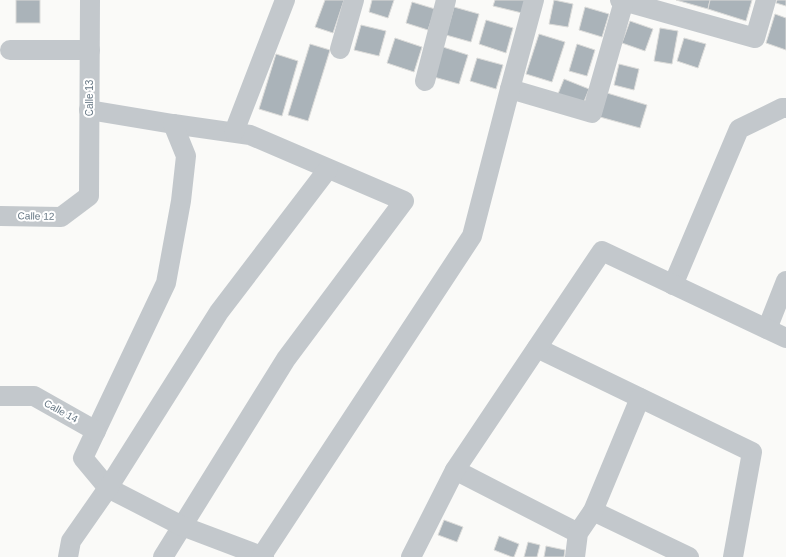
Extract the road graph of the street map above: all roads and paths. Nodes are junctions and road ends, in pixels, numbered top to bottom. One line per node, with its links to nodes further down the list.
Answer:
1 (90, 0): 10 (street, Calle 13)
2 (285, 0): 16 (street)
3 (354, 0): 8 (street)
4 (446, 0): 11 (street)
5 (534, 0): 12 (street)
6 (622, 0): 7 (street); 12 (street)
7 (766, 0)
8 (340, 49)
9 (10, 50): 10 (street)
10 (90, 50): 14 (street, Calle 13)
11 (425, 81)
12 (510, 89): 35 (street)
13 (786, 108): 21 (street)
14 (89, 110): 15 (street); 18 (street, Calle 13)
15 (173, 124): 16 (street); 27 (street)
16 (234, 132): 17 (street)
17 (328, 169): 29 (street); 31 (street)
18 (89, 196): 19 (street, Calle 12)
19 (0, 216)
20 (786, 281): 22 (street)
21 (673, 285): 22 (street); 24 (street)
22 (767, 329): 23 (street)
23 (786, 338)
24 (537, 348): 26 (street); 28 (street)
25 (0, 396): 27 (street, Calle 14)
26 (640, 398): 30 (street); 39 (street)
27 (96, 431): 29 (street)
28 (455, 470): 32 (street); 36 (street)
29 (108, 488): 31 (street); 33 (street)
30 (593, 511): 32 (street); 38 (street)
31 (182, 526): 34 (street); 35 (street)
32 (578, 534): 37 (street)
33 (68, 557)
34 (163, 557)
35 (262, 557)
36 (411, 557)
37 (575, 557)
38 (689, 557)
39 (733, 557)

